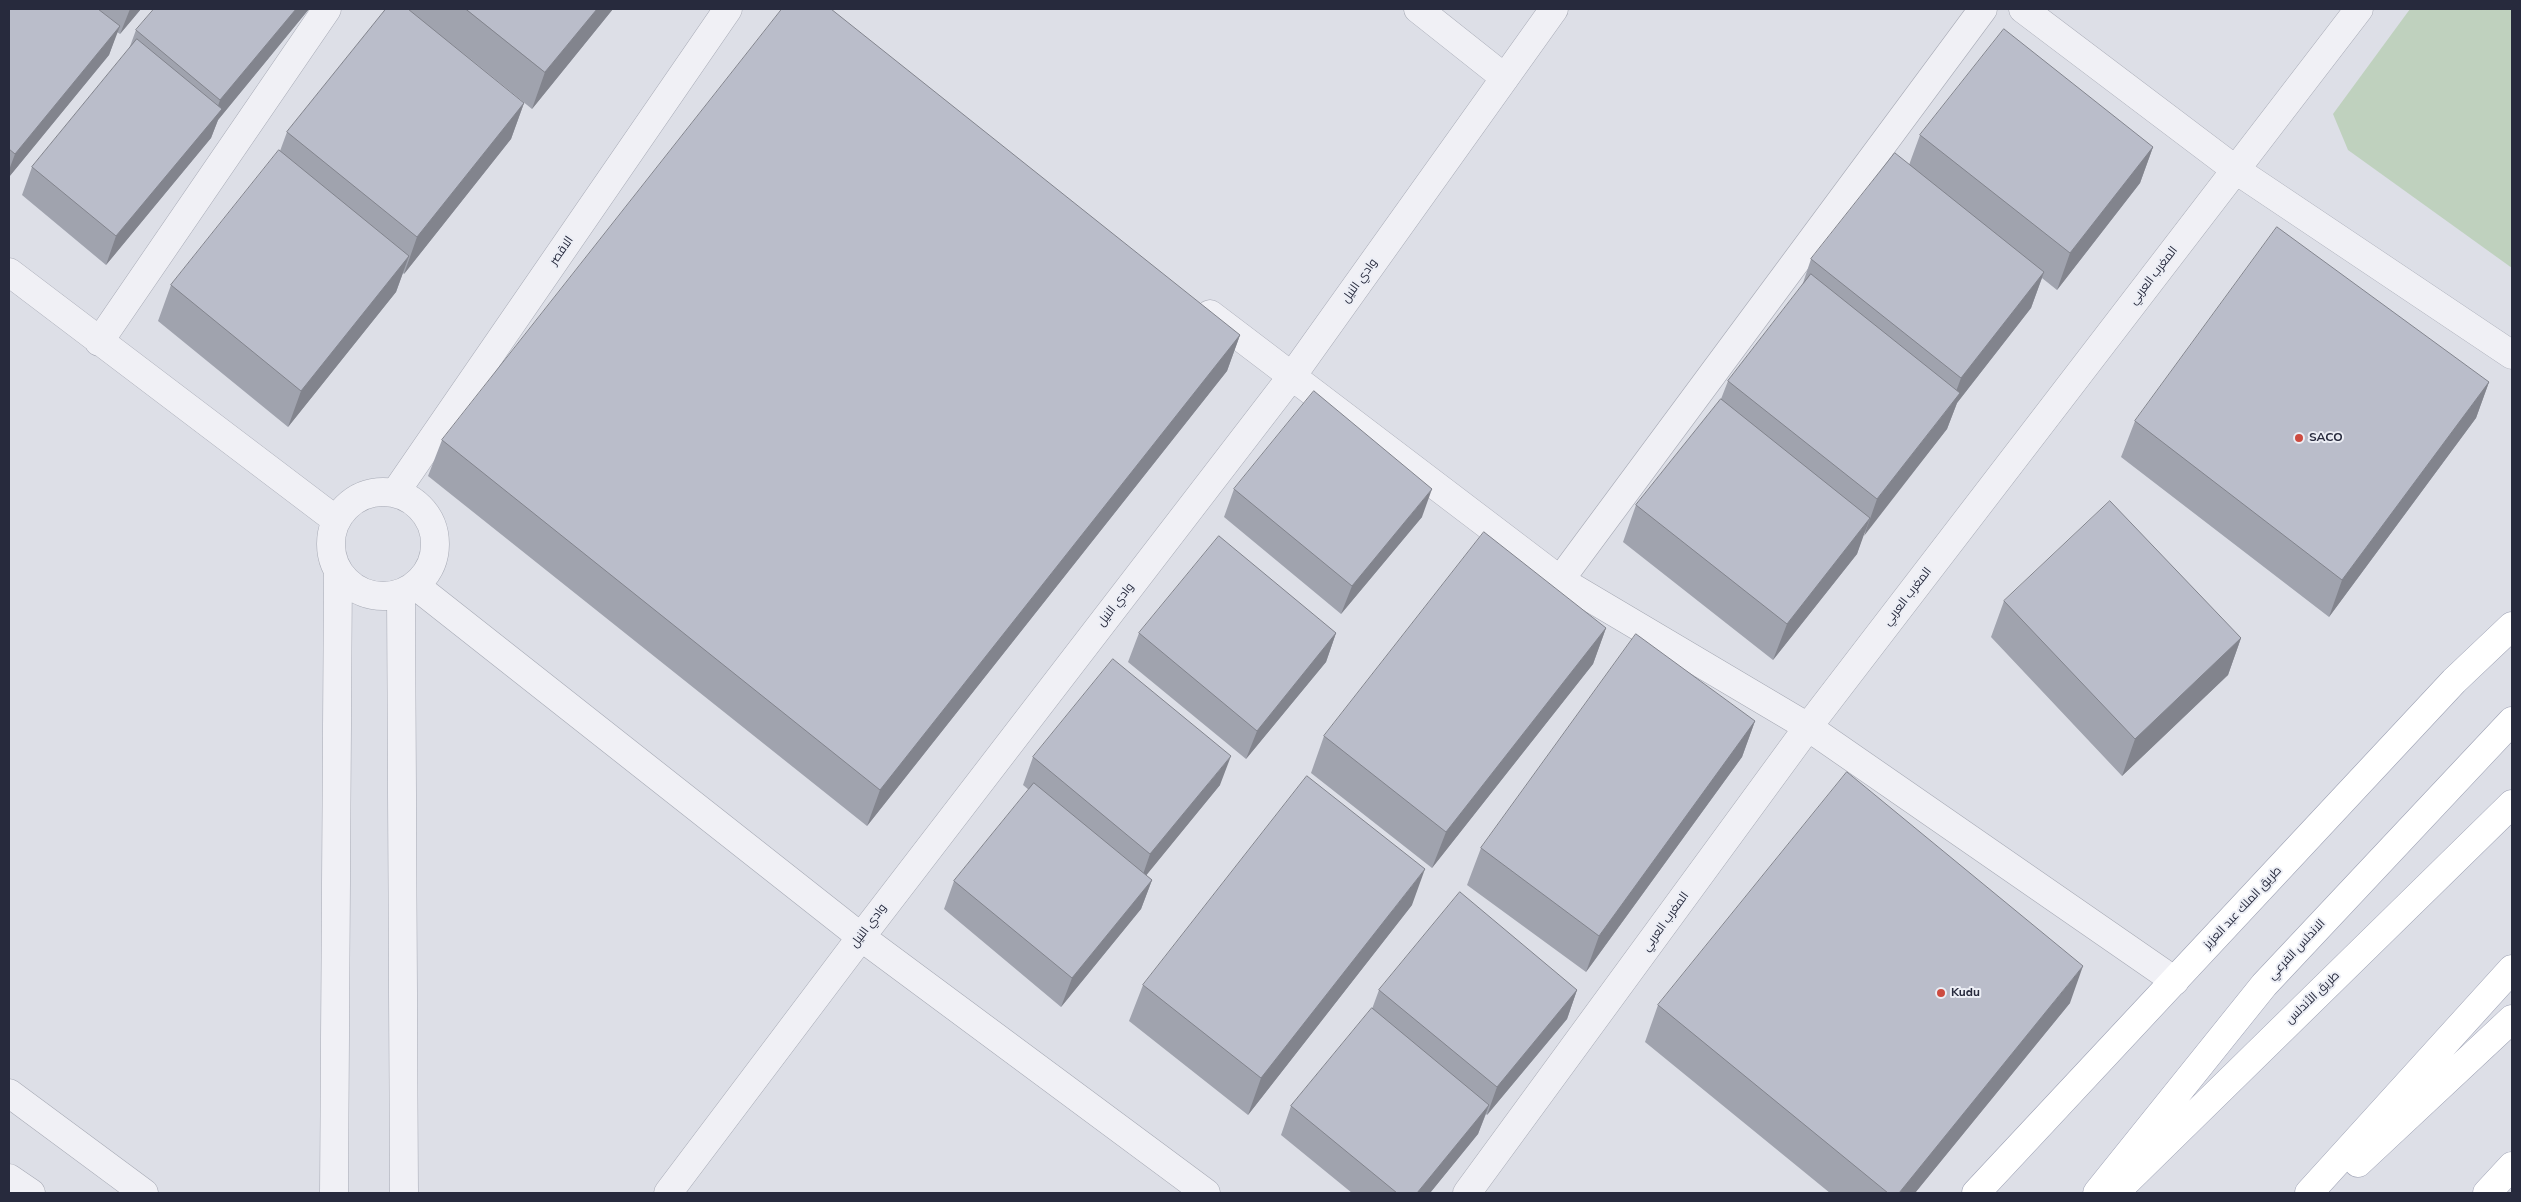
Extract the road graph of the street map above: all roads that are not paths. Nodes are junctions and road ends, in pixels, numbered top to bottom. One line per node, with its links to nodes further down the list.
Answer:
1 (326, 9): 12 (street)
2 (728, 9): 15 (street, الاقصر)
3 (1418, 9): 8 (street)
4 (1554, 9): 8 (street, وادي النيل)
5 (1983, 9): 18 (street)
6 (2023, 9): 9 (street)
7 (2359, 9): 9 (street, المغرب العربي)
8 (1505, 78): 14 (street, وادي النيل)
9 (2236, 170): 13 (street); 22 (street, المغرب العربي)
10 (9, 272): 12 (street)
11 (1189, 298): 14 (street)
12 (99, 342): 16 (street)
13 (2512, 355)
14 (1292, 376): 18 (street); 24 (street, وادي النيل)
15 (395, 493): 16 (street); 19 (street)
16 (336, 520): 17 (street)
17 (338, 572): 19 (street); 33 (street)
18 (1560, 580): 22 (street)
19 (408, 590): 24 (street); 34 (street)
20 (2512, 626): 26 (main road, طريق الملك عبد العزيز)
21 (2512, 721): 39 (main road, الاندلس الفرعي)
22 (1808, 727): 26 (street); 37 (street, المغرب العربي)
23 (2512, 804): 40 (main road, طريق الأندلس)
24 (861, 937): 35 (street, وادي النيل); 36 (street)
25 (2512, 969): 41 (main road)
26 (2175, 981): 38 (main road, طريق الملك عبد العزيز)
27 (2512, 1019): 42 (main road)
28 (9, 1093): 32 (street)
29 (2512, 1166): 43 (main road)
30 (9, 1178): 31 (street)
31 (30, 1193)
32 (144, 1193)
33 (334, 1193)
34 (404, 1193)
35 (668, 1193)
36 (1206, 1193)
37 (1467, 1193)
38 (1976, 1193)
39 (2097, 1193)
40 (2114, 1193)
41 (2309, 1193)
42 (2326, 1193)
43 (2487, 1193)

